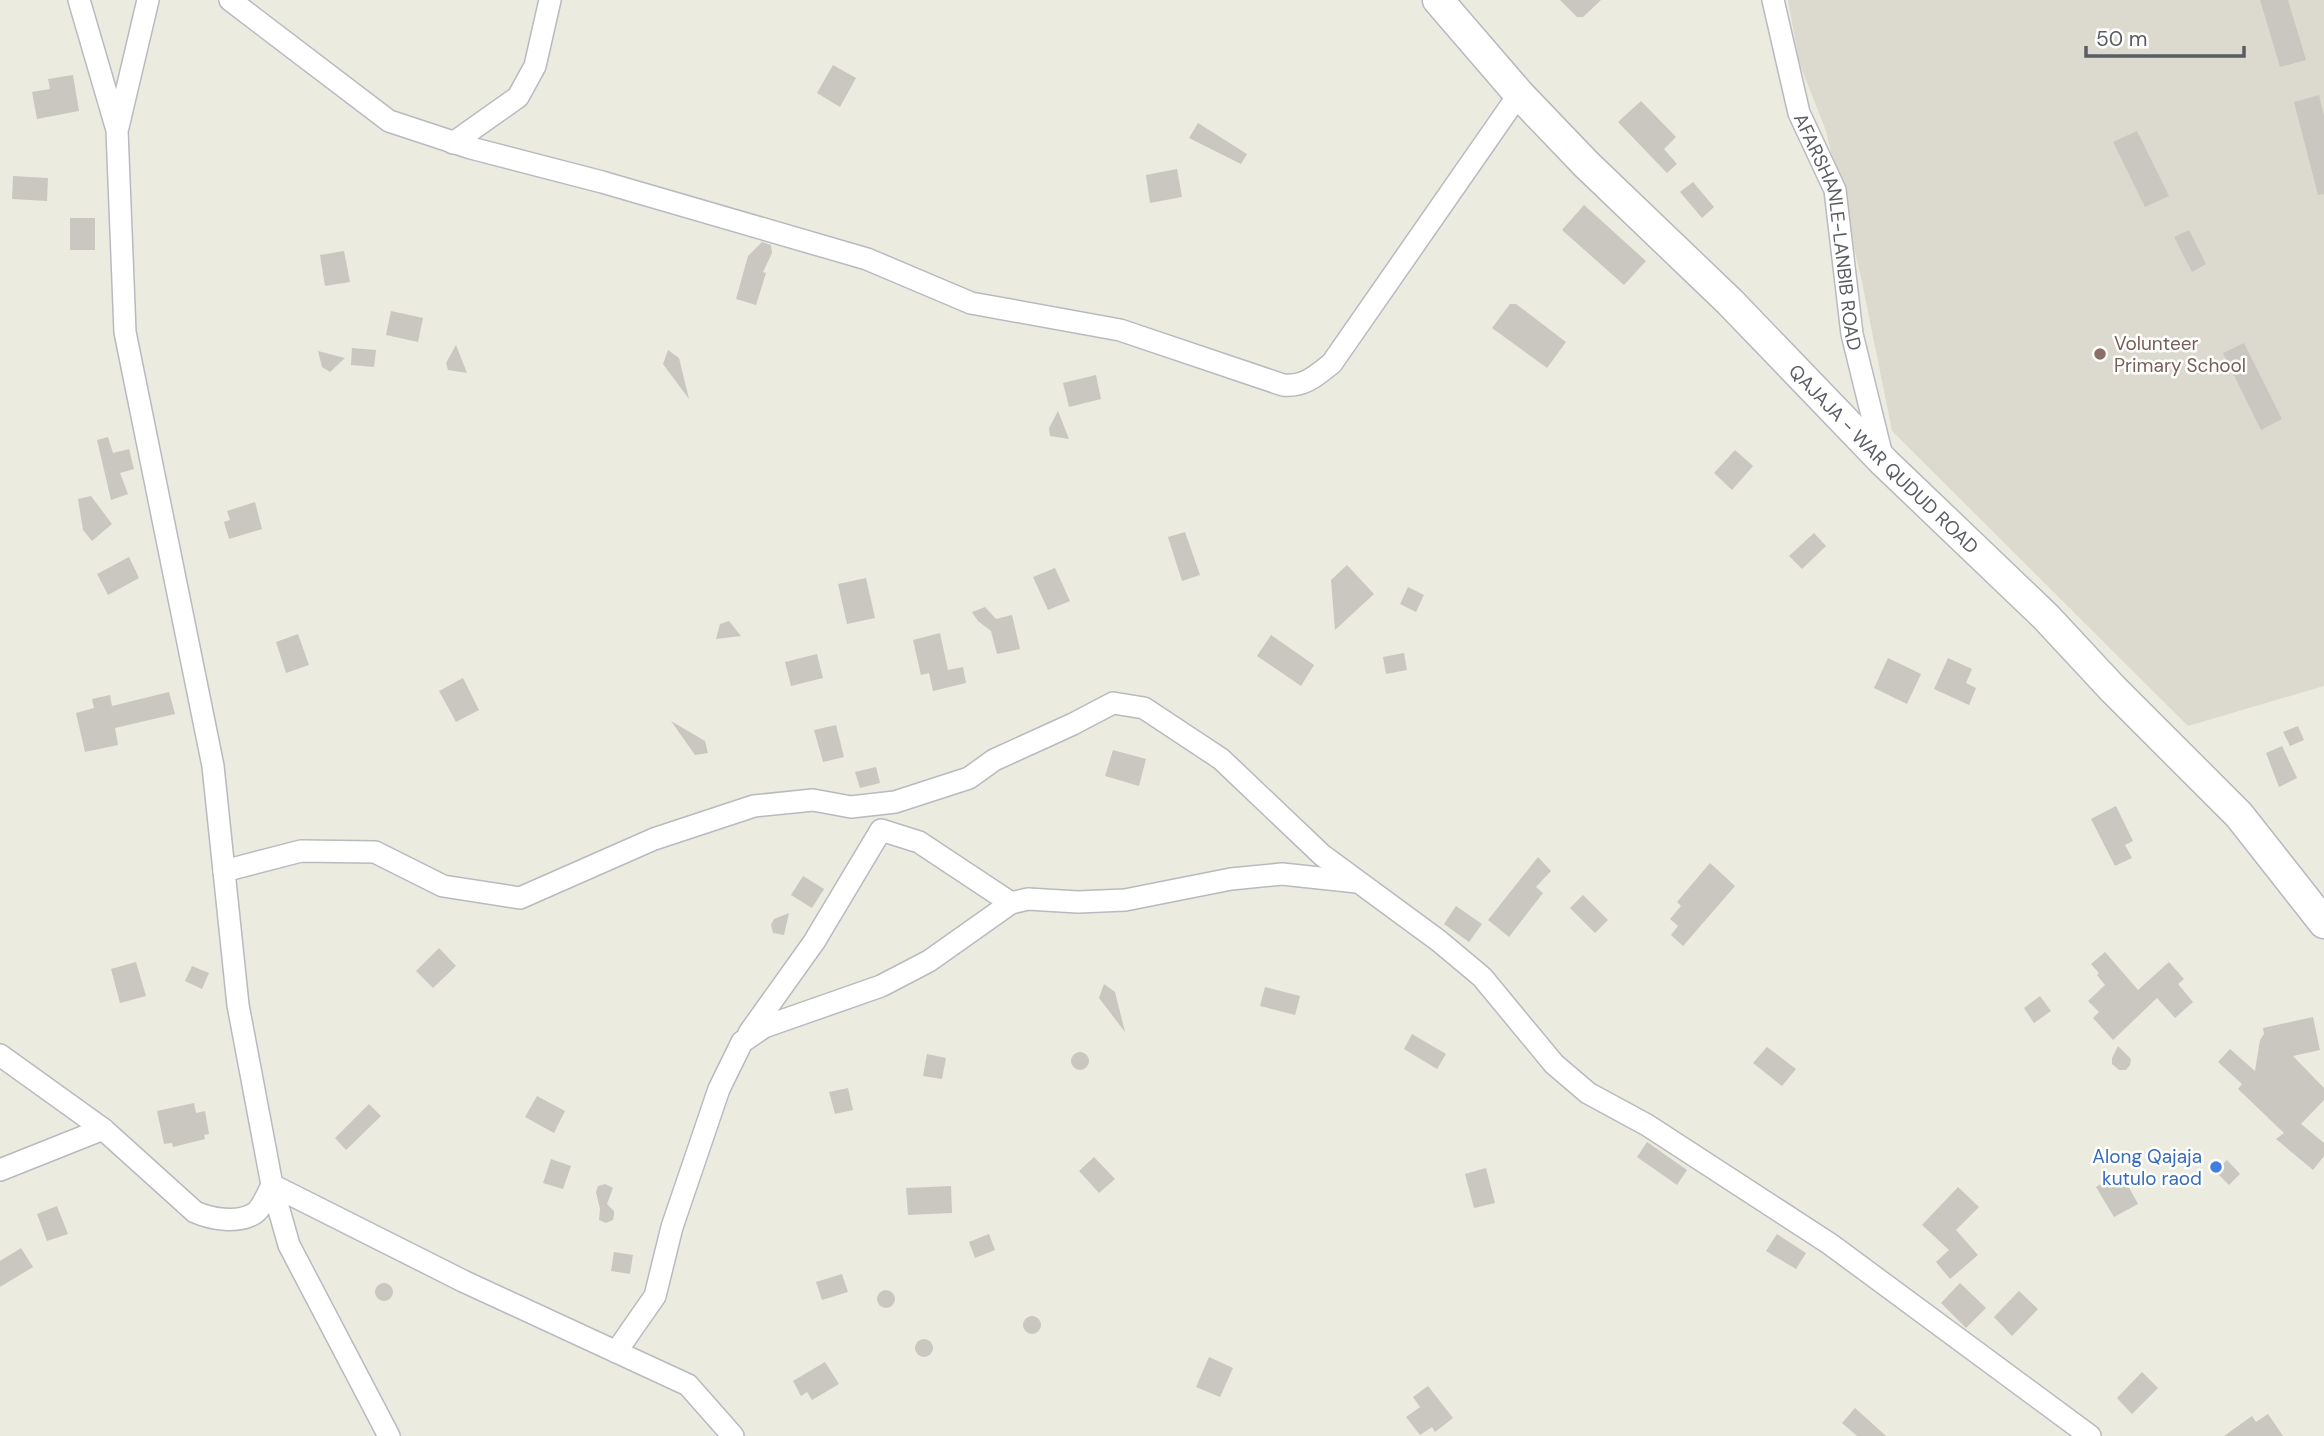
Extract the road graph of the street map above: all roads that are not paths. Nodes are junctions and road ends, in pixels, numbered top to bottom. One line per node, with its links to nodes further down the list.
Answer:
1 (79, 0): 8 (street)
2 (148, 0): 8 (street)
3 (230, 0): 9 (street)
4 (550, 0): 9 (street)
5 (1438, 0): 7 (street, QAJAJA - WAR QUDUD ROAD)
6 (1773, 0): 10 (street, AFARSHANLE-LANBIB ROAD)
7 (1519, 94): 9 (street); 10 (street, QAJAJA - WAR QUDUD ROAD)
8 (117, 130): 13 (street)
9 (453, 143)
10 (1884, 462): 16 (street, QAJAJA - WAR QUDUD ROAD)
11 (851, 807): 12 (street); 13 (street); 14 (street)
12 (881, 830): 15 (street); 17 (street)
13 (224, 871): 21 (street)
14 (1359, 882): 15 (street); 25 (street)
15 (1011, 903): 17 (street)
16 (2324, 923)
17 (742, 1042): 22 (street)
18 (0, 1055): 19 (street)
19 (103, 1129): 20 (street); 21 (street)
20 (0, 1170)
21 (272, 1185): 22 (street); 23 (street)
22 (616, 1352): 24 (street)
23 (389, 1436)
24 (733, 1436)
25 (2090, 1436)

